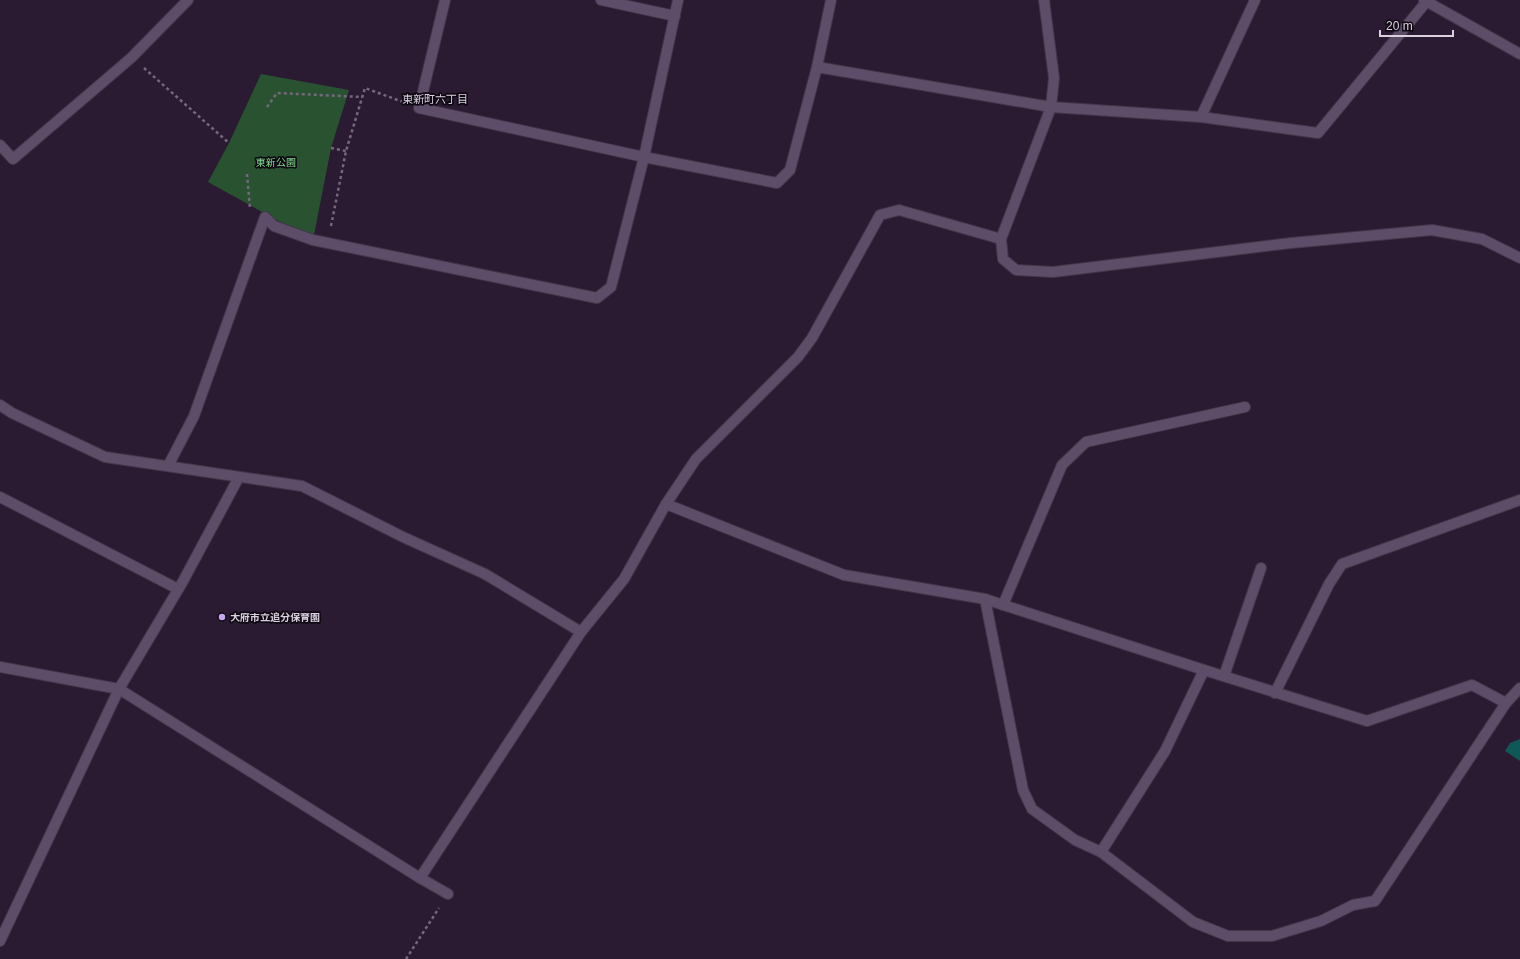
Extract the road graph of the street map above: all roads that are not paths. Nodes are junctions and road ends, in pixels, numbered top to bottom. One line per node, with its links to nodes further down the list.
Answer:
1 (188, 0): 14 (street)
2 (445, 0): 15 (street)
3 (601, 0): 9 (street)
4 (678, 0): 9 (street)
5 (831, 0): 11 (street)
6 (1044, 0): 12 (street)
7 (1255, 0): 13 (street)
8 (1425, 1): 10 (street); 13 (street)
9 (675, 16): 15 (street)
10 (1520, 54)
11 (817, 66): 12 (street); 15 (street)
12 (1051, 107): 13 (street); 16 (street)
13 (1201, 117)
14 (0, 145)
15 (644, 157): 20 (street)
16 (1001, 239): 17 (street); 24 (street)
17 (1520, 258)
18 (0, 405): 20 (street)
19 (1245, 407): 28 (street)
20 (168, 466): 21 (street)
21 (239, 478): 26 (street); 29 (street)
22 (0, 498): 26 (street)
23 (1520, 500): 35 (street)
24 (666, 504): 27 (street); 29 (street)
25 (1261, 568): 32 (street)
26 (178, 589): 34 (street)
27 (985, 599): 28 (street); 37 (street)
28 (1004, 605): 31 (street)
29 (581, 632): 38 (street)
30 (0, 667): 34 (street)
31 (1204, 670): 32 (street); 37 (street)
32 (1224, 676): 35 (street)
33 (1520, 688): 36 (street)
34 (119, 689): 38 (street); 40 (street)
35 (1275, 693): 36 (street)
36 (1506, 703): 37 (street)
37 (1101, 852)
38 (420, 878): 39 (street)
39 (448, 894)
40 (0, 941)

